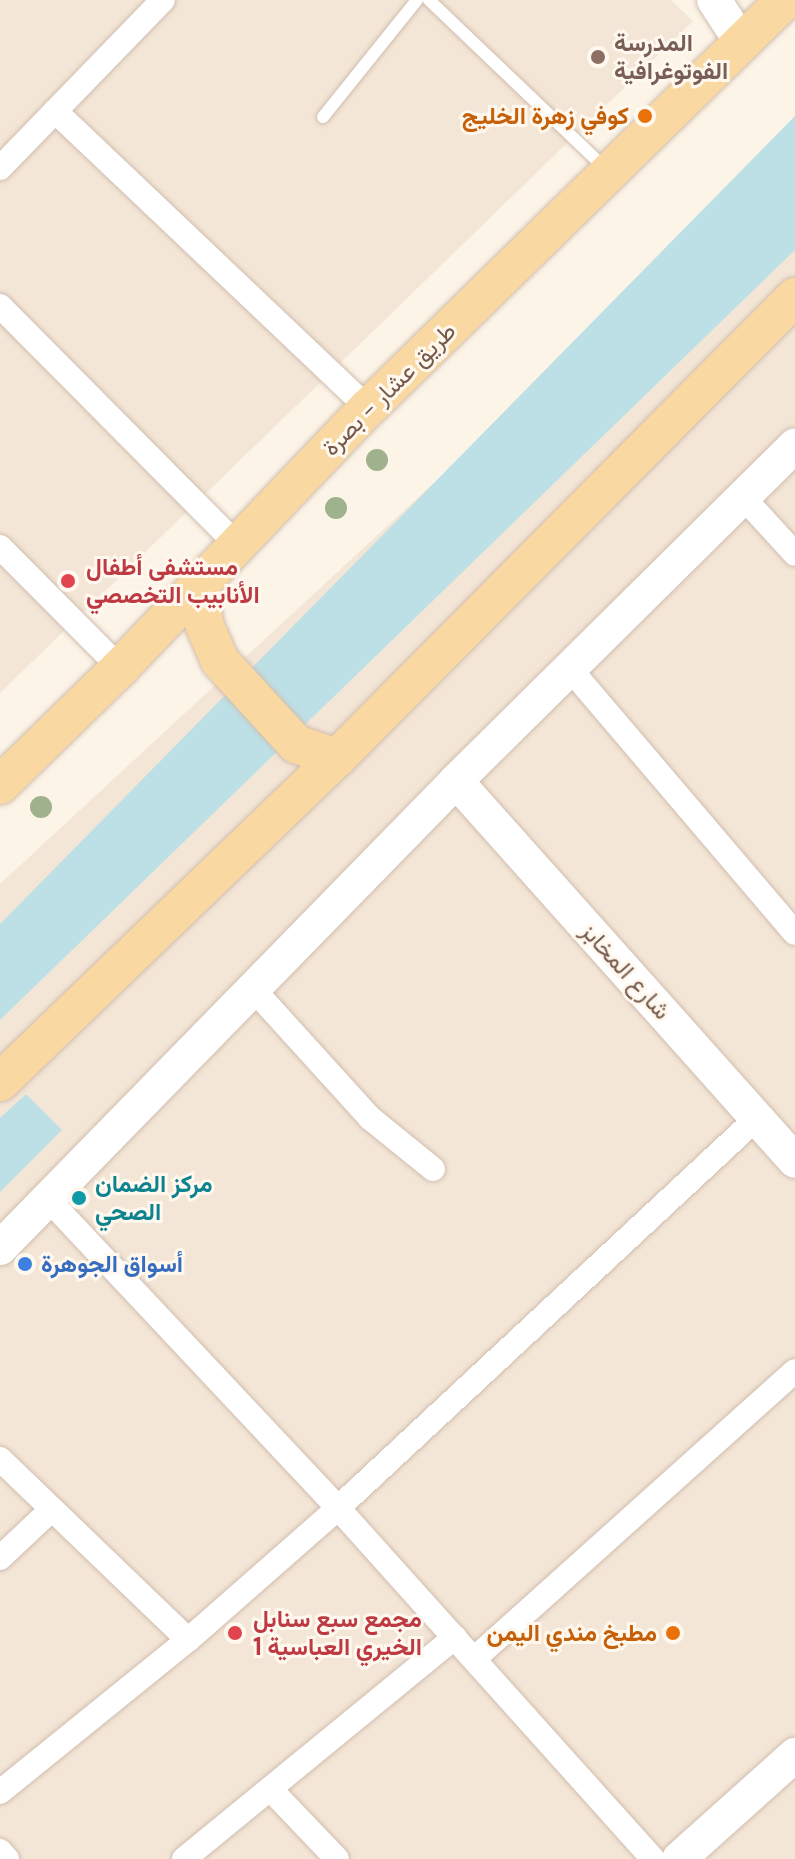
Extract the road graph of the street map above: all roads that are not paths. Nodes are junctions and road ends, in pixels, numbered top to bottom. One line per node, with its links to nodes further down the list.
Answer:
1 (163, 0): 7 (street)
2 (417, 0): 8 (lane)
3 (429, 0): 10 (lane)
4 (714, 0): 6 (street)
5 (785, 0): 6 (main road, طريق عشار - بصرة)
6 (742, 43): 10 (main road, طريق عشار - بصرة)
7 (55, 111): 9 (street); 13 (street)
8 (323, 117)
9 (0, 168)
10 (609, 172): 13 (main road, طريق عشار - بصرة)
11 (795, 297): 22 (main road)
12 (0, 306): 16 (street)
13 (368, 408): 16 (main road, طريق عشار - بصرة)
14 (795, 445): 15 (street)
15 (743, 497): 18 (street); 21 (street)
16 (238, 546): 19 (main road, طريق عشار - بصرة)
17 (0, 547): 20 (street)
18 (795, 554)
19 (200, 585): 20 (main road, طريق عشار - بصرة); 22 (main road)
20 (120, 668): 24 (main road, طريق عشار - بصرة)
21 (571, 670): 23 (street); 25 (street)
22 (337, 758): 27 (main road)
23 (456, 781): 26 (street); 28 (street, شارع المخابز)
24 (0, 785)
25 (795, 933)
26 (254, 990): 30 (street); 31 (street)
27 (0, 1082)
28 (757, 1118): 29 (street, شارع المخابز); 35 (street)
29 (795, 1161)
30 (433, 1169)
31 (47, 1198): 32 (street); 35 (street)
32 (0, 1248)
33 (795, 1371): 40 (street)
34 (0, 1459): 36 (street)
35 (338, 1508): 38 (street); 39 (street)
36 (51, 1510): 37 (street); 39 (street)
37 (0, 1558)
38 (455, 1637): 40 (street); 42 (street)
39 (188, 1640): 43 (street)
40 (474, 1659): 48 (street)
41 (793, 1761): 49 (street)
42 (272, 1791): 46 (street); 47 (street)
43 (0, 1792)
44 (0, 1851): 45 (street)
45 (7, 1859)
46 (184, 1859)
47 (337, 1859)
48 (653, 1859)
49 (679, 1859)

